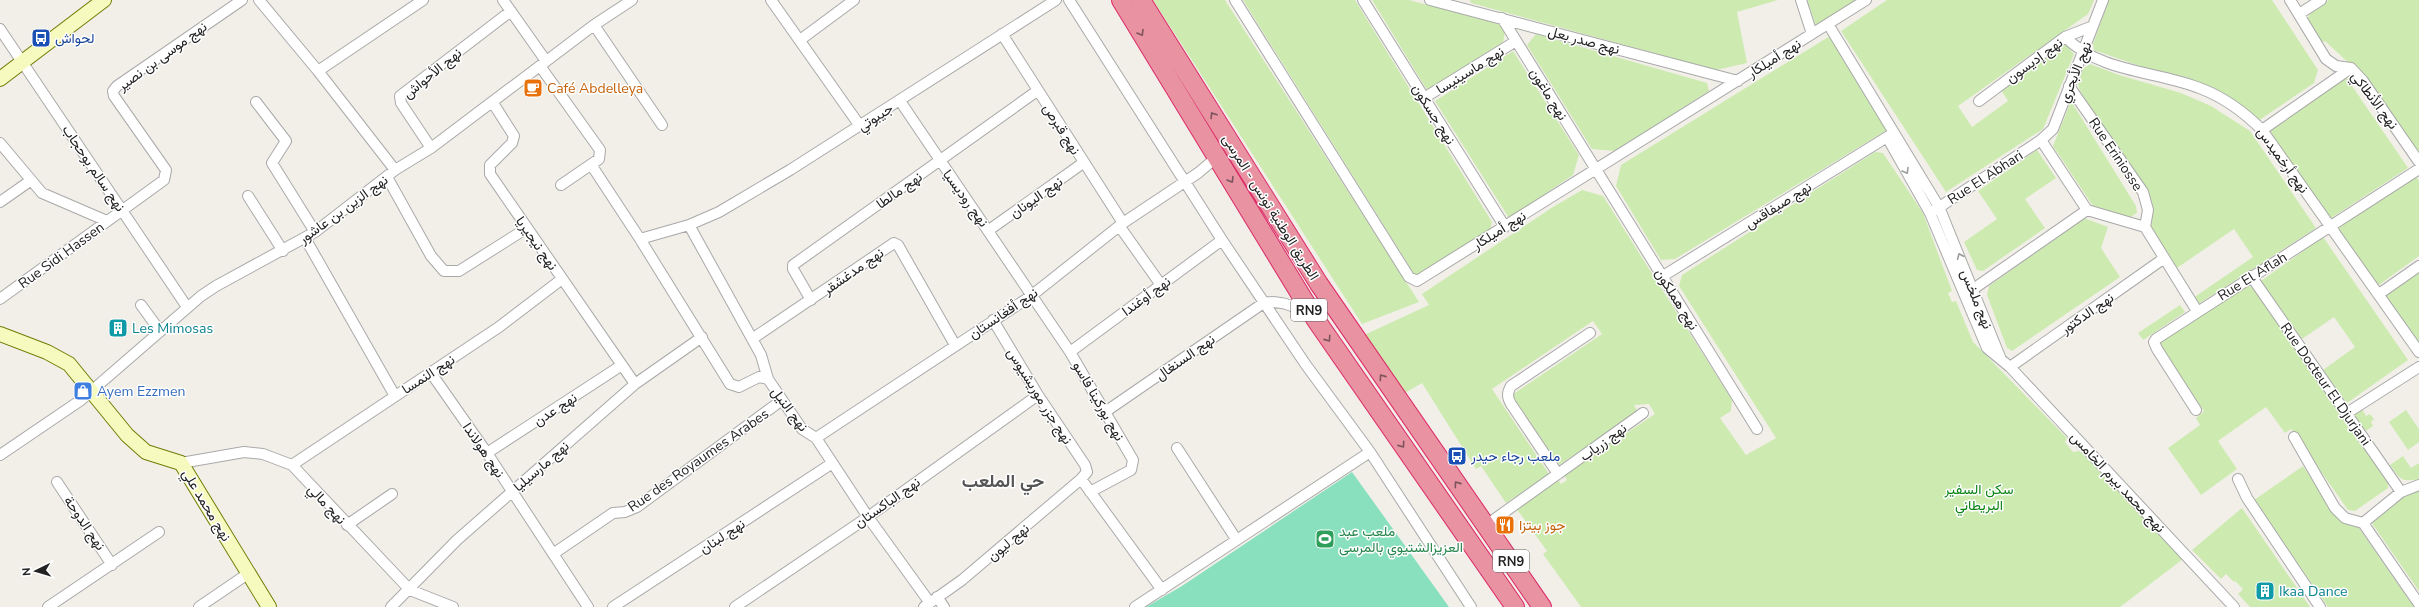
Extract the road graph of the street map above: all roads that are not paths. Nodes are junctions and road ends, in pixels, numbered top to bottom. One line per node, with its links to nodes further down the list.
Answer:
1 (104, 0): 36 (street)
2 (242, 0): 71 (street, نهج موسى بن نصير)
3 (259, 0): 39 (street)
4 (424, 0): 39 (street)
5 (503, 0): 23 (street)
6 (632, 0): 27 (street, نهج الزين بن عاشور)
7 (771, 0): 33 (street)
8 (854, 0): 33 (street)
9 (1056, 0): 30 (street, جيبوتي)
10 (1069, 0): 65 (street)
11 (1121, 0): 56 (highway, الطريق الوطنية تونس - المرسى / RN9, one-way to 56)
12 (1141, 0): 148 (highway, الطريق الوطنية تونس - المرسى / RN9, one-way to 12)
13 (1235, 0): 76 (street, نهج أميلكار)
14 (1363, 0): 44 (street, نهج جسكون)
15 (1430, 0): 22 (street, نهج صدر بعل)
16 (1459, 0): 22 (street)
17 (1801, 0): 31 (street)
18 (1866, 0): 26 (street, نهج أميلكار)
19 (2103, 0): 28 (street, نهج الأبحري)
20 (2290, 0): 24 (street)
21 (2321, 0): 24 (street)
22 (1466, 10): 25 (street, نهج صدر بعل)
23 (511, 11): 37 (street); 55 (street, نهج الأحواش)
24 (2299, 14): 38 (street)
25 (1502, 18): 34 (street, نهج ماغون); 41 (street, نهج صدر بعل)
26 (1828, 24): 31 (street, نهج أميلكار); 52 (street, نهج ملخس)
27 (594, 25): 37 (street, نهج الزين بن عاشور); 49 (street)
28 (2093, 26): 32 (street, نهج إديسون); 35 (street, نهج الأبحري)
29 (0, 29): 36 (street, نهج سالم بوحجاب)
30 (1002, 34): 43 (street, نهج قبرص); 45 (street, جيبوتي)
31 (1812, 34): 41 (street, نهج أميلكار)
32 (2065, 37): 35 (street, نهج أرخميدس); 46 (street, نهج إديسون)
33 (800, 40): 50 (street)
34 (1516, 40): 44 (street, نهج ماسينيسا); 62 (street, نهج ماغون)
35 (2084, 54): 42 (street, نهج الأبحري); 51 (street, نهج أرخميدس)
36 (23, 63): 40 (street); 71 (street, نهج سالم بوحجاب)
37 (543, 64): 48 (street, نهج الزين بن عاشور); 60 (street)
38 (2351, 68): 51 (street, نهج الأنطاكي); 58 (street, نهج الأنطاكي)
39 (318, 71): 63 (street)
40 (0, 79)
41 (1738, 81): 62 (street, نهج أميلكار)
42 (2069, 86): 53 (street, نهج الأبحري); 77 (street, Rue Eriniosse)
43 (1038, 91): 57 (street, نهج مالطا); 59 (street, نهج قبرص)
44 (1424, 98): 76 (street, نهج جسكون)
45 (900, 101): 50 (street, جيبوتي); 57 (street, نهج روديسيا)
46 (1979, 101)
47 (256, 102): 81 (street)
48 (492, 103): 55 (street, نهج الزين بن عاشور); 79 (street, نهج نيجيريا)
49 (662, 125)
50 (860, 126): 74 (street, جيبوتي)
51 (2262, 130): 78 (street, نهج أرخميدس)
52 (1890, 135): 69 (street, نهج ملخس); 72 (street, نهج ملخس, one-way to 72); 88 (street, نهج صيفاقس)
53 (2041, 140): 69 (street, Rue El Abhari); 70 (street)
54 (0, 143): 64 (street)
55 (431, 148): 63 (street, نهج الزين بن عاشور)
56 (1217, 158): 65 (street, نهج أفغانستان); 102 (highway, الطريق الوطنية تونس - المرسى / RN9, one-way to 102)
57 (940, 161): 80 (street, نهج روديسيا); 96 (street, نهج مالطا)
58 (2419, 162)
59 (1083, 163): 75 (street, نهج قبرص); 80 (street, نهج اليونان)
60 (592, 166): 66 (street); 83 (street, نهج النيل)
61 (2419, 169): 78 (street, Rue El Aflah)
62 (1596, 170): 76 (street, نهج أميلكار); 88 (street, نهج هملكون)
63 (391, 173): 79 (street); 81 (street, نهج الزين بن عاشور)
64 (30, 180): 68 (street); 73 (street)
65 (1186, 181): 75 (street, نهج أفغانستان); 84 (street)
66 (561, 185)
67 (248, 196): 85 (street)
68 (0, 202)
69 (1939, 207): 72 (street, Rue El Abhari); 92 (street, نهج ملخس, one-way to 69)
70 (2087, 210): 77 (street); 92 (street)
71 (122, 211): 73 (street, Rue Sidi Hassen); 99 (street, نهج سالم بوحجاب)
72 (1930, 213): 92 (street, نهج ملخس)
73 (107, 221): 95 (street, Rue Sidi Hassen)
74 (689, 225): 83 (street, جيبوتي); 107 (street)
75 (1122, 225): 91 (street, نهج قبرص); 94 (street, نهج أفغانستان)
76 (1505, 227)
77 (2145, 227): 86 (street)
78 (2331, 227): 89 (street, Rue El Aflah); 93 (street, نهج أرخميدس)
79 (527, 228): 90 (street, نهج نيجيريا)
80 (989, 230): 94 (street, نهج روديسيا)
81 (315, 232): 82 (street, نهج الزين بن عاشور)
82 (305, 238): 85 (street, نهج الزين بن عاشور); 120 (street)
83 (640, 239): 106 (street, نهج النيل)
84 (1222, 240): 91 (street, نهج أوغندا); 97 (street)
85 (283, 251): 99 (street, نهج الزين بن عاشور)
86 (2163, 259): 100 (street); 113 (street, نهج الدكتور)
87 (2419, 266): 93 (street)
88 (1663, 276): 126 (street, نهج هملكون)
89 (2252, 276): 100 (street, Rue El Aflah); 125 (street, Rue Docteur El Djurjani)
90 (562, 279): 112 (street, نهج نيجيريا); 115 (street, نهج النمسا)
91 (1161, 284): 109 (street, نهج أوغندا)
92 (1969, 292): 111 (street, نهج ملخس)
93 (2379, 294): 110 (street, نهج أرخميدس)
94 (1031, 296): 101 (street, نهج أفغانستان); 109 (street, نهج بوركينا فاسو)
95 (0, 299)
96 (811, 300): 107 (street, نهج مدغشقر); 108 (street, نهج مدغشقر)
97 (1265, 302): 102 (street); 123 (street, نهج السنغال); 130 (street)
98 (141, 305): 103 (street)
99 (187, 307): 103 (street, نهج الزين بن عاشور)
100 (2197, 311): 122 (street, Rue El Aflah)
101 (993, 320): 108 (street, نهج أفغانستان); 119 (street, نهج جزر موريشيوس)
102 (1316, 320): 169 (highway, الطريق الوطنية تونس - المرسى / RN9, one-way to 169)
103 (160, 331): 118 (street, نهج الزين بن عاشور)
104 (1590, 333): 136 (street)
105 (0, 334): 118 (street, نهج محمد علي)
106 (702, 337): 116 (street, نهج النيل); 117 (street, نهج مارسيليا)
107 (752, 339): 116 (street)
108 (956, 345): 128 (street, نهج أفغانستان)
109 (1070, 352): 123 (street, نهج بوركينا فاسو)
110 (2419, 352)
111 (2000, 357): 113 (street, نهج محمد بيرم الخامس)
112 (622, 365): 117 (street, نهج نيجيريا); 131 (street, نهج عدن)
113 (2010, 367): 171 (street, نهج محمد بيرم الخامس)
114 (2419, 367): 125 (street)
115 (431, 373): 120 (street, نهج النمسا); 131 (street, نهج هولاندا)
116 (768, 379): 121 (street, نهج النيل)
117 (635, 384): 141 (street, نهج مارسيليا)
118 (92, 391): 132 (street, نهج الزين بن عاشور); 133 (street, نهج محمد علي)
119 (1038, 395): 137 (street, نهج جزر موريشيوس); 145 (street, نهج الباكستان)
120 (395, 396): 135 (street, نهج النمسا)
121 (782, 400): 128 (street, نهج النيل); 151 (street, Rue des Royaumes Arabes)
122 (2196, 410)
123 (1106, 412): 142 (street, نهج بوركينا فاسو)
124 (1643, 413): 136 (street, نهج زرياب)
125 (2347, 413): 143 (street, Rue Docteur El Djurjani)
126 (1757, 429)
127 (2294, 437): 146 (street)
128 (816, 438): 134 (street, نهج النيل)
129 (1177, 448): 150 (street)
130 (1370, 452): 150 (street); 168 (street)
131 (488, 453): 141 (street, نهج هولاندا)
132 (0, 455)
133 (181, 463): 135 (street, نهج مالي); 153 (street, نهج محمد علي)
134 (832, 464): 145 (street, نهج النيل); 165 (street, نهج لبنان)
135 (292, 465): 147 (street, نهج مالي)
136 (1558, 474): 148 (street, نهج زرياب)
137 (1084, 476): 142 (street, نهج جزر موريشيوس); 156 (street, نهج ليون)
138 (2238, 479): 172 (street)
139 (57, 482): 152 (street, نهج الدوحة)
140 (2419, 485): 143 (street)
141 (512, 492): 151 (street, نهج هولاندا); 154 (street, نهج مارسيليا)
142 (1090, 492): 155 (street, نهج جزر موريشيوس)
143 (2401, 492): 146 (street)
144 (392, 494): 147 (street)
145 (868, 516): 156 (street, نهج النيل); 158 (street, نهج الباكستان)
146 (2363, 523): 157 (street)
147 (347, 525): 154 (street, نهج مالي)
148 (1485, 526): 170 (highway, الطريق الوطنية تونس - المرسى / RN9)
149 (159, 532): 152 (street, نهج الدوحة)
150 (1236, 539): 155 (street)
151 (553, 554): 164 (street, نهج هولاندا)
152 (112, 565): 159 (street, نهج الدوحة)
153 (248, 574): 160 (street); 161 (street, نهج محمد علي)
154 (410, 590): 162 (street, نهج مارسيليا); 163 (street, نهج مالي)
155 (1162, 590): 167 (street)
156 (931, 602): 166 (street, نهج النيل)
157 (2419, 604)
158 (738, 606)
159 (48, 607)
160 (200, 607)
161 (270, 607)
162 (391, 607)
163 (453, 607)
164 (588, 607)
165 (613, 607)
166 (944, 607)
167 (1135, 607)
168 (1471, 607)
169 (1515, 607)
170 (1542, 607)
171 (2234, 607)
172 (2320, 607)

